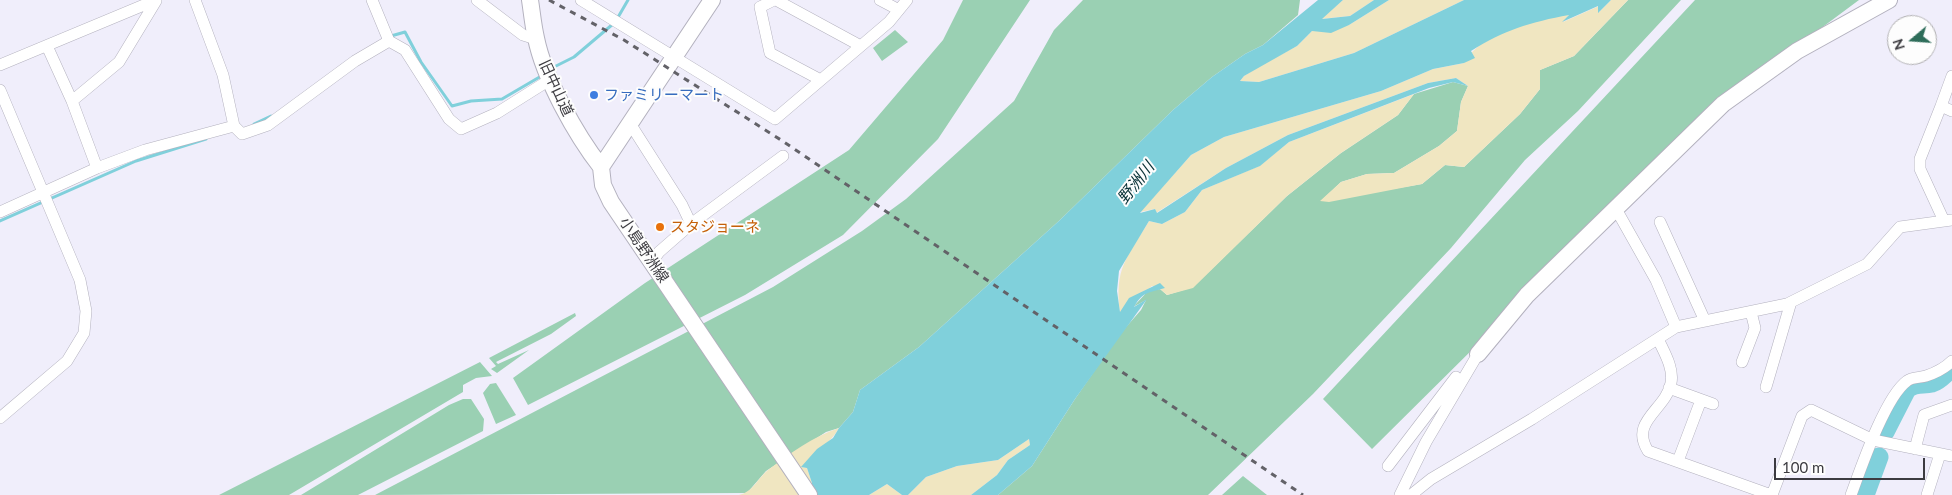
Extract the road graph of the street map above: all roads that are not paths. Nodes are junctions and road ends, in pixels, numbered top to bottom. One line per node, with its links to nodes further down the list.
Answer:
1 (156, 0): 12 (street); 24 (street)
2 (195, 0): 28 (street)
3 (372, 0): 14 (street)
4 (477, 0): 15 (street)
5 (530, 0): 15 (street, 旧中山道)
6 (582, 0): 18 (street)
7 (712, 0): 18 (street)
8 (775, 0): 16 (street); 22 (street)
9 (880, 0): 13 (street)
10 (907, 0): 13 (street)
11 (1890, 0): 33 (street)
12 (138, 3): 17 (street)
13 (899, 10): 16 (street)
14 (388, 38): 20 (street); 28 (street)
15 (536, 39): 20 (street, 旧中山道)
16 (860, 45): 22 (street)
17 (47, 46): 19 (street); 24 (street)
18 (676, 58): 22 (street); 27 (street)
19 (0, 66)
20 (549, 74): 31 (street, 旧中山道)
21 (1952, 76): 25 (street)
22 (819, 79)
23 (0, 90): 32 (street)
24 (72, 101): 30 (street)
25 (1941, 106): 26 (street); 35 (street)
26 (1952, 111)
27 (631, 125): 31 (street); 37 (street)
28 (234, 126): 30 (street)
29 (783, 156): 37 (street)
30 (97, 168): 32 (street)
31 (601, 168): 38 (street, 小島野洲線)
32 (45, 198): 34 (street); 53 (street)
33 (1616, 209): 42 (street); 44 (street)
34 (0, 212)
35 (1948, 221): 39 (street)
36 (1660, 222): 41 (street)
37 (691, 224): 38 (street)
38 (655, 267): 59 (street, 小島野洲線)
39 (1791, 302): 40 (street); 48 (street)
40 (1751, 312): 41 (street); 46 (street)
41 (1705, 321): 42 (street)
42 (1676, 327): 43 (street)
43 (1658, 338): 49 (street); 61 (street)
44 (1478, 354): 60 (street)
45 (1952, 361): 54 (street)
46 (1742, 362)
47 (1463, 365): 58 (street)
48 (1766, 387)
49 (1669, 388): 50 (street); 57 (street)
50 (1701, 400): 51 (street); 57 (street)
51 (1712, 404)
52 (1952, 405): 55 (street)
53 (0, 418)
54 (1873, 440): 55 (street); 62 (street); 63 (street)
55 (1915, 449): 56 (street)
56 (1946, 455): 64 (street)
57 (1678, 461): 62 (street)
58 (1388, 466)
59 (809, 495)
60 (1400, 495)
61 (1411, 495)
62 (1772, 495)
63 (1851, 495)
64 (1927, 495)

